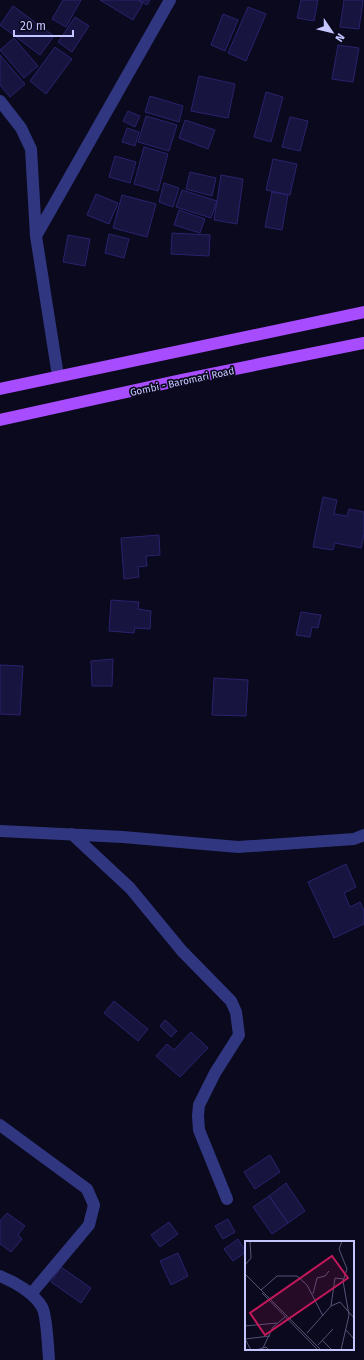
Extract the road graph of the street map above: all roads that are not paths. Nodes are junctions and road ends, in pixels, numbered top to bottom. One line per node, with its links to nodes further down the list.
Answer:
1 (170, 0): 3 (street)
2 (0, 101): 3 (street)
3 (36, 236): 6 (street)
4 (364, 312): 6 (main road)
5 (364, 343): 8 (main road, Gombi - Baromari Road)
6 (58, 376): 7 (main road)
7 (0, 389)
8 (0, 420)
9 (0, 831): 10 (street)
10 (72, 834): 11 (street); 13 (street)
11 (364, 835)
12 (0, 1125): 15 (street)
13 (227, 1199)
14 (0, 1276): 15 (street)
15 (31, 1294): 16 (street)
16 (49, 1360)

